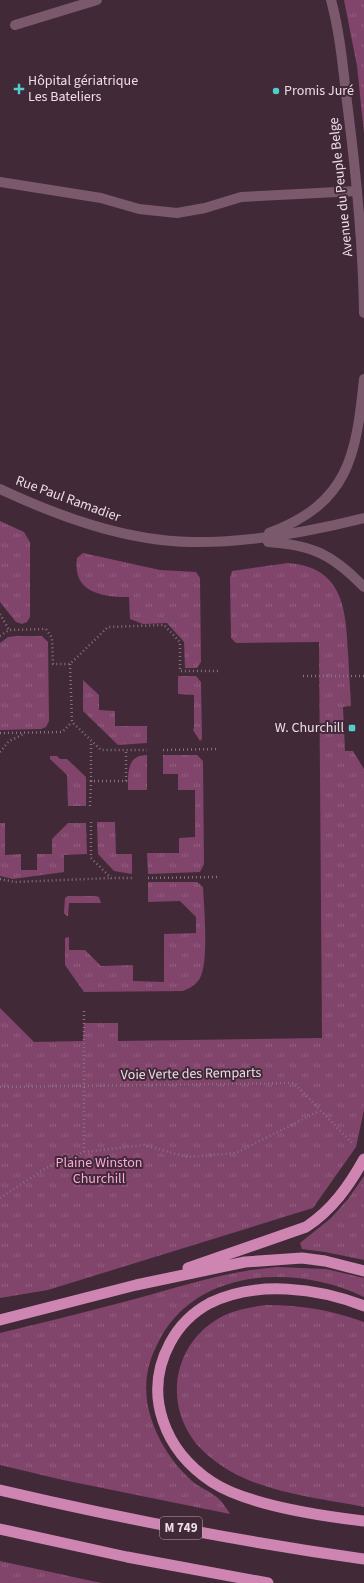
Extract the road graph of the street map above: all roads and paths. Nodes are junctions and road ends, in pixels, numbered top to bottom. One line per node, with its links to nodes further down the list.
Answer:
1 (96, 0): 3 (street)
2 (331, 0): 4 (street, Avenue du Peuple Belge)
3 (15, 25)
4 (355, 162): 5 (street); 7 (street, Avenue du Peuple Belge)
5 (364, 176)
6 (0, 182): 7 (street)
7 (357, 191): 8 (street, Avenue du Peuple Belge)
8 (363, 258): 9 (street, Avenue du Peuple Belge)
9 (364, 301): 10 (street, Avenue du Peuple Belge)
10 (364, 313)
11 (364, 379): 14 (street, Rue Paul Ramadier)
12 (0, 489): 14 (street, Rue Paul Ramadier)
13 (364, 518): 14 (street, Rue Paul Ramadier)
14 (246, 540): 15 (street, Rue Paul Ramadier)
15 (364, 587)
16 (0, 614): 17 (path)
17 (9, 630): 18 (path); 19 (path)
18 (0, 636)
19 (70, 664): 20 (path); 23 (path)
20 (218, 671)
21 (303, 676): 22 (path)
22 (364, 676)
23 (72, 722): 24 (path); 26 (path)
24 (26, 733): 25 (path); 31 (path)
25 (0, 734)
26 (91, 742): 28 (path); 32 (path)
27 (218, 749): 30 (path)
28 (126, 750): 29 (path); 32 (path)
29 (146, 750)
30 (163, 750)
31 (0, 752)
32 (91, 781): 33 (path)
33 (90, 806)
34 (91, 822): 36 (path)
35 (217, 877): 38 (path)
36 (111, 878): 37 (path); 39 (path)
37 (132, 878)
38 (148, 878)
39 (0, 879)
40 (84, 1009): 41 (path)
41 (83, 1086): 42 (path, Voie Verte des Remparts); 43 (path, Voie Verte des Remparts); 45 (path)
42 (0, 1087)
43 (320, 1111): 44 (path, Voie Verte des Remparts); 45 (path)
44 (356, 1147)
45 (84, 1152): 47 (path)
46 (364, 1159): 49 (highway)
47 (0, 1198)
48 (364, 1271): 49 (highway)
49 (136, 1285): 51 (highway)
50 (364, 1306): 53 (highway)
51 (0, 1320)
52 (0, 1490): 55 (highway, M 749)
53 (364, 1522)
54 (0, 1529): 56 (highway)
55 (364, 1559)
56 (268, 1583)

